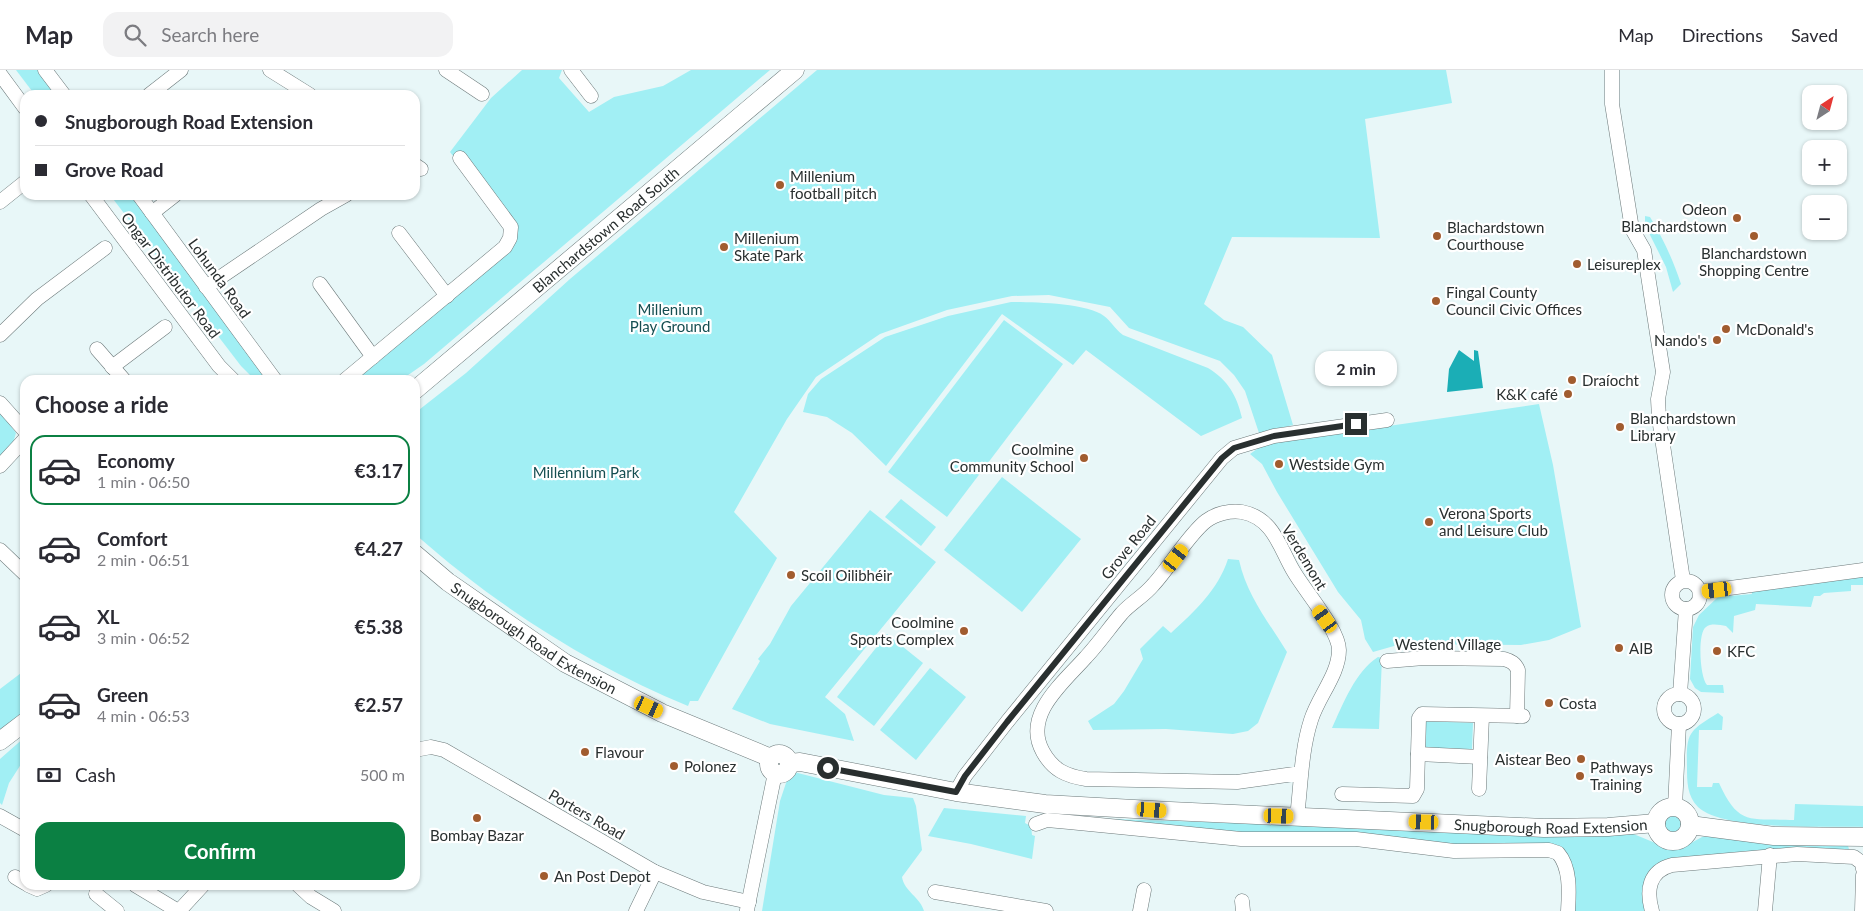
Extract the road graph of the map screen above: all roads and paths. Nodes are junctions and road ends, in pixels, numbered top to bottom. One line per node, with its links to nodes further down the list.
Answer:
1 (45, 70): 9 (street)
2 (181, 70): 10 (street)
3 (270, 70): 11 (street)
4 (446, 70): 12 (street)
5 (571, 70): 13 (street)
6 (795, 70): 37 (main road, Blanchardstown Road South)
7 (1612, 70): 47 (street)
8 (0, 74): 14 (street)
9 (60, 90)
10 (155, 90)
11 (302, 90)
12 (482, 94)
13 (591, 96)
14 (20, 101)
15 (460, 158): 27 (street)
16 (20, 186): 21 (street)
17 (94, 200): 34 (street, Ongar Distributor Road)
18 (143, 200): 22 (street, Lohunda Road)
19 (169, 200): 22 (street)
20 (337, 200): 26 (street)
21 (0, 202)
22 (152, 213): 26 (street, Lohunda Road)
23 (399, 233): 27 (street)
24 (105, 248): 29 (street)
25 (320, 284): 31 (street)
26 (206, 287): 35 (street, Lohunda Road)
27 (447, 296): 31 (street)
28 (165, 327): 32 (street)
29 (0, 336)
30 (97, 349): 32 (street)
31 (373, 357): 36 (street)
32 (112, 368): 33 (street)
33 (119, 375)
34 (228, 375)
35 (271, 375)
36 (350, 375)
37 (420, 386)
38 (0, 403): 40 (street)
39 (1387, 420): 62 (street, Grove Road)
40 (20, 425)
41 (20, 444): 42 (street)
42 (0, 466)
43 (0, 550): 45 (street)
44 (420, 558): 59 (main road, Snugborough Road Extension)
45 (20, 569)
46 (1863, 570): 48 (street)
47 (1683, 580): 48 (street); 49 (street)
48 (1700, 592): 49 (street)
49 (1686, 609): 51 (street)
50 (1387, 661): 52 (street, Westend Village)
51 (1680, 694): 53 (street); 53 (street)
52 (1482, 716): 57 (street, Westend Village); 58 (street)
53 (1679, 724): 64 (street)
54 (20, 726): 55 (main road)
55 (3, 740)
56 (420, 749): 74 (street, Porters Road)
57 (1418, 754): 58 (street); 63 (street, Westend Village)
58 (1480, 757): 61 (street)
59 (773, 765): 62 (main road, Snugborough Road Extension); 82 (street)
60 (1301, 773): 60 (street, Verdemont); 66 (street, Verdemont)
61 (1479, 788)
62 (956, 792): 66 (main road, Snugborough Road Extension)
63 (1342, 794)
64 (1675, 807): 67 (main road); 69 (main road)
65 (0, 816): 70 (street)
66 (1297, 817): 67 (main road, Snugborough Road Extension)
67 (1656, 823): 69 (main road)
68 (1036, 824): 89 (street)
69 (1690, 826): 71 (main road)
70 (20, 827)
71 (1863, 837)
72 (1770, 855): 73 (street); 90 (street); 91 (street)
73 (1863, 869)
74 (656, 872): 82 (street, Porters Road); 86 (street)
75 (1863, 875): 92 (street)
76 (142, 890): 83 (street)
77 (197, 890): 83 (street)
78 (303, 890): 85 (street)
79 (1144, 890): 88 (street)
80 (935, 892): 87 (street)
81 (102, 894): 84 (street)
82 (748, 907)
83 (175, 910)
84 (117, 911)
85 (334, 911)
86 (636, 911)
87 (1046, 911)
88 (1140, 911)
89 (1568, 911)
90 (1652, 911)
91 (1765, 911)
92 (1862, 911)

